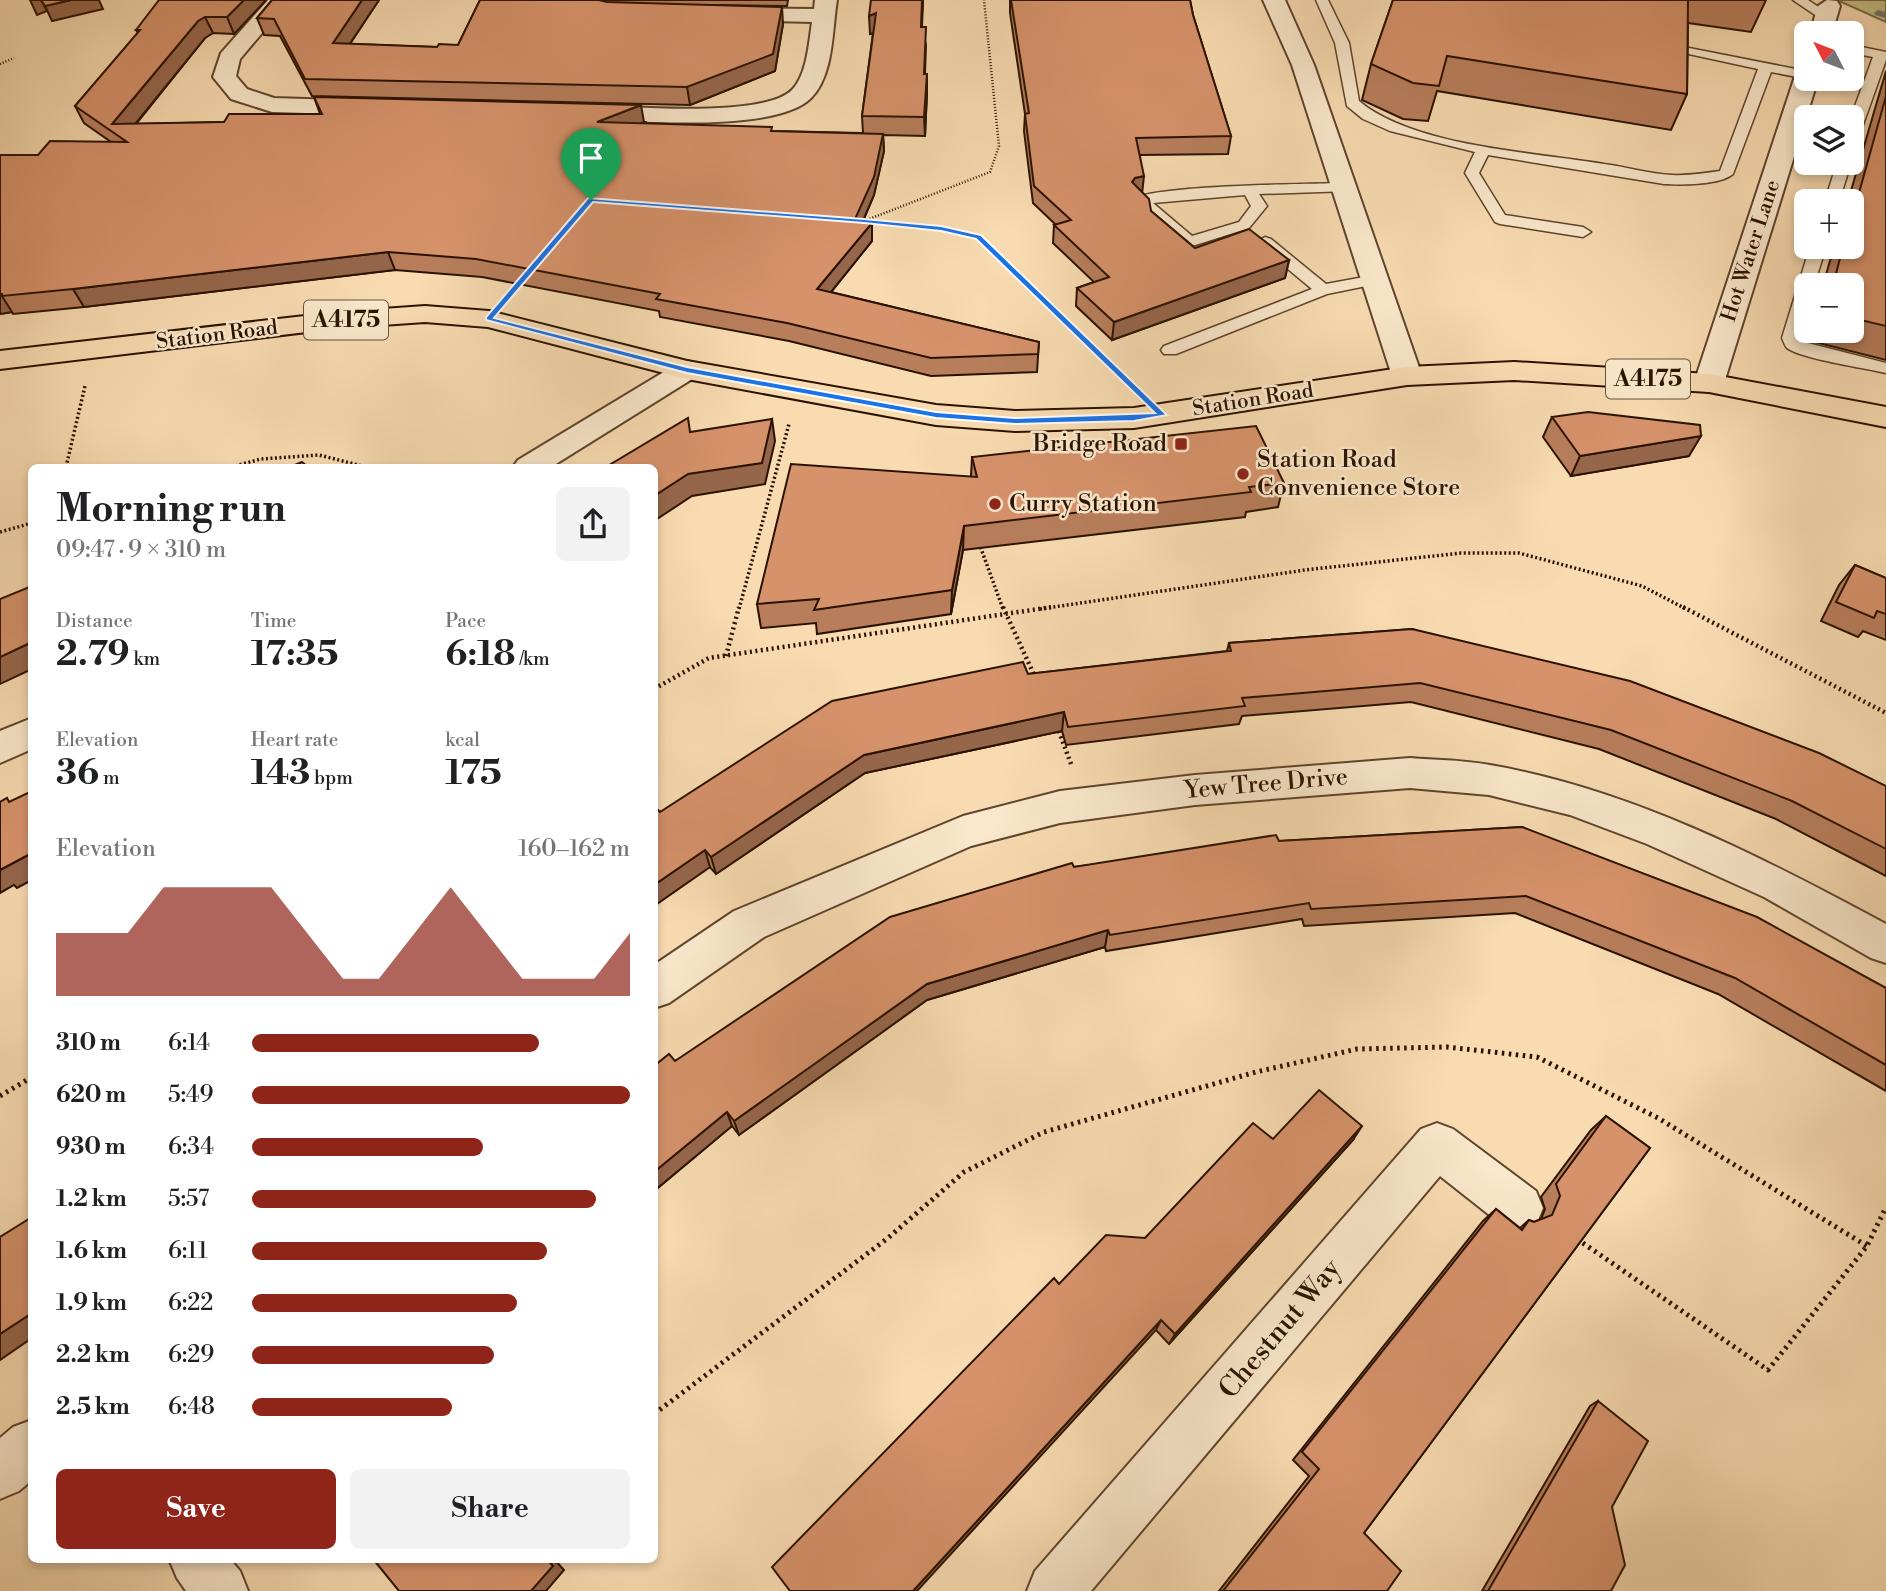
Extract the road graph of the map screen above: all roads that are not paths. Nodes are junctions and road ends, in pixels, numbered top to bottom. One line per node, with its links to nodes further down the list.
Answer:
1 (279, 0): 15 (street)
2 (1274, 0): 18 (street)
3 (1322, 0): 17 (lane)
4 (1799, 0): 7 (lane)
5 (824, 8): 6 (street); 16 (street)
6 (704, 13)
7 (1825, 19)
8 (1689, 50): 11 (lane)
9 (1864, 52): 10 (lane)
10 (1883, 56): 14 (lane)
11 (1766, 66): 12 (lane); 17 (lane)
12 (1794, 74)
13 (1802, 91): 30 (street, Hot Water Lane)
14 (1864, 105)
15 (390, 108)
16 (564, 112)
17 (1483, 150): 21 (lane)
18 (1344, 188): 19 (lane); 22 (street)
19 (1249, 190): 20 (lane); 20 (lane)
20 (1244, 225): 23 (lane)
21 (1583, 232)
22 (1375, 280): 23 (lane); 29 (street)
23 (1323, 289): 25 (lane)
24 (1794, 325): 27 (lane)
25 (1170, 350)
26 (0, 360): 28 (main road, Station Road / A4175)
27 (1886, 368)
28 (687, 370): 29 (main road, Station Road / A4175); 32 (street)
29 (1407, 376): 30 (main road, Station Road / A4175)
30 (1709, 383): 31 (main road, Station Road / A4175)
31 (1886, 417)
32 (534, 464)
33 (28, 734): 34 (street)
34 (0, 748)
35 (1886, 945): 36 (street, Yew Tree Drive)
36 (658, 986)
37 (1519, 1208): 42 (street, Chestnut Way)
38 (28, 1449): 39 (street)
39 (0, 1472)
40 (199, 1563): 41 (street)
41 (220, 1591)
42 (1055, 1591)

